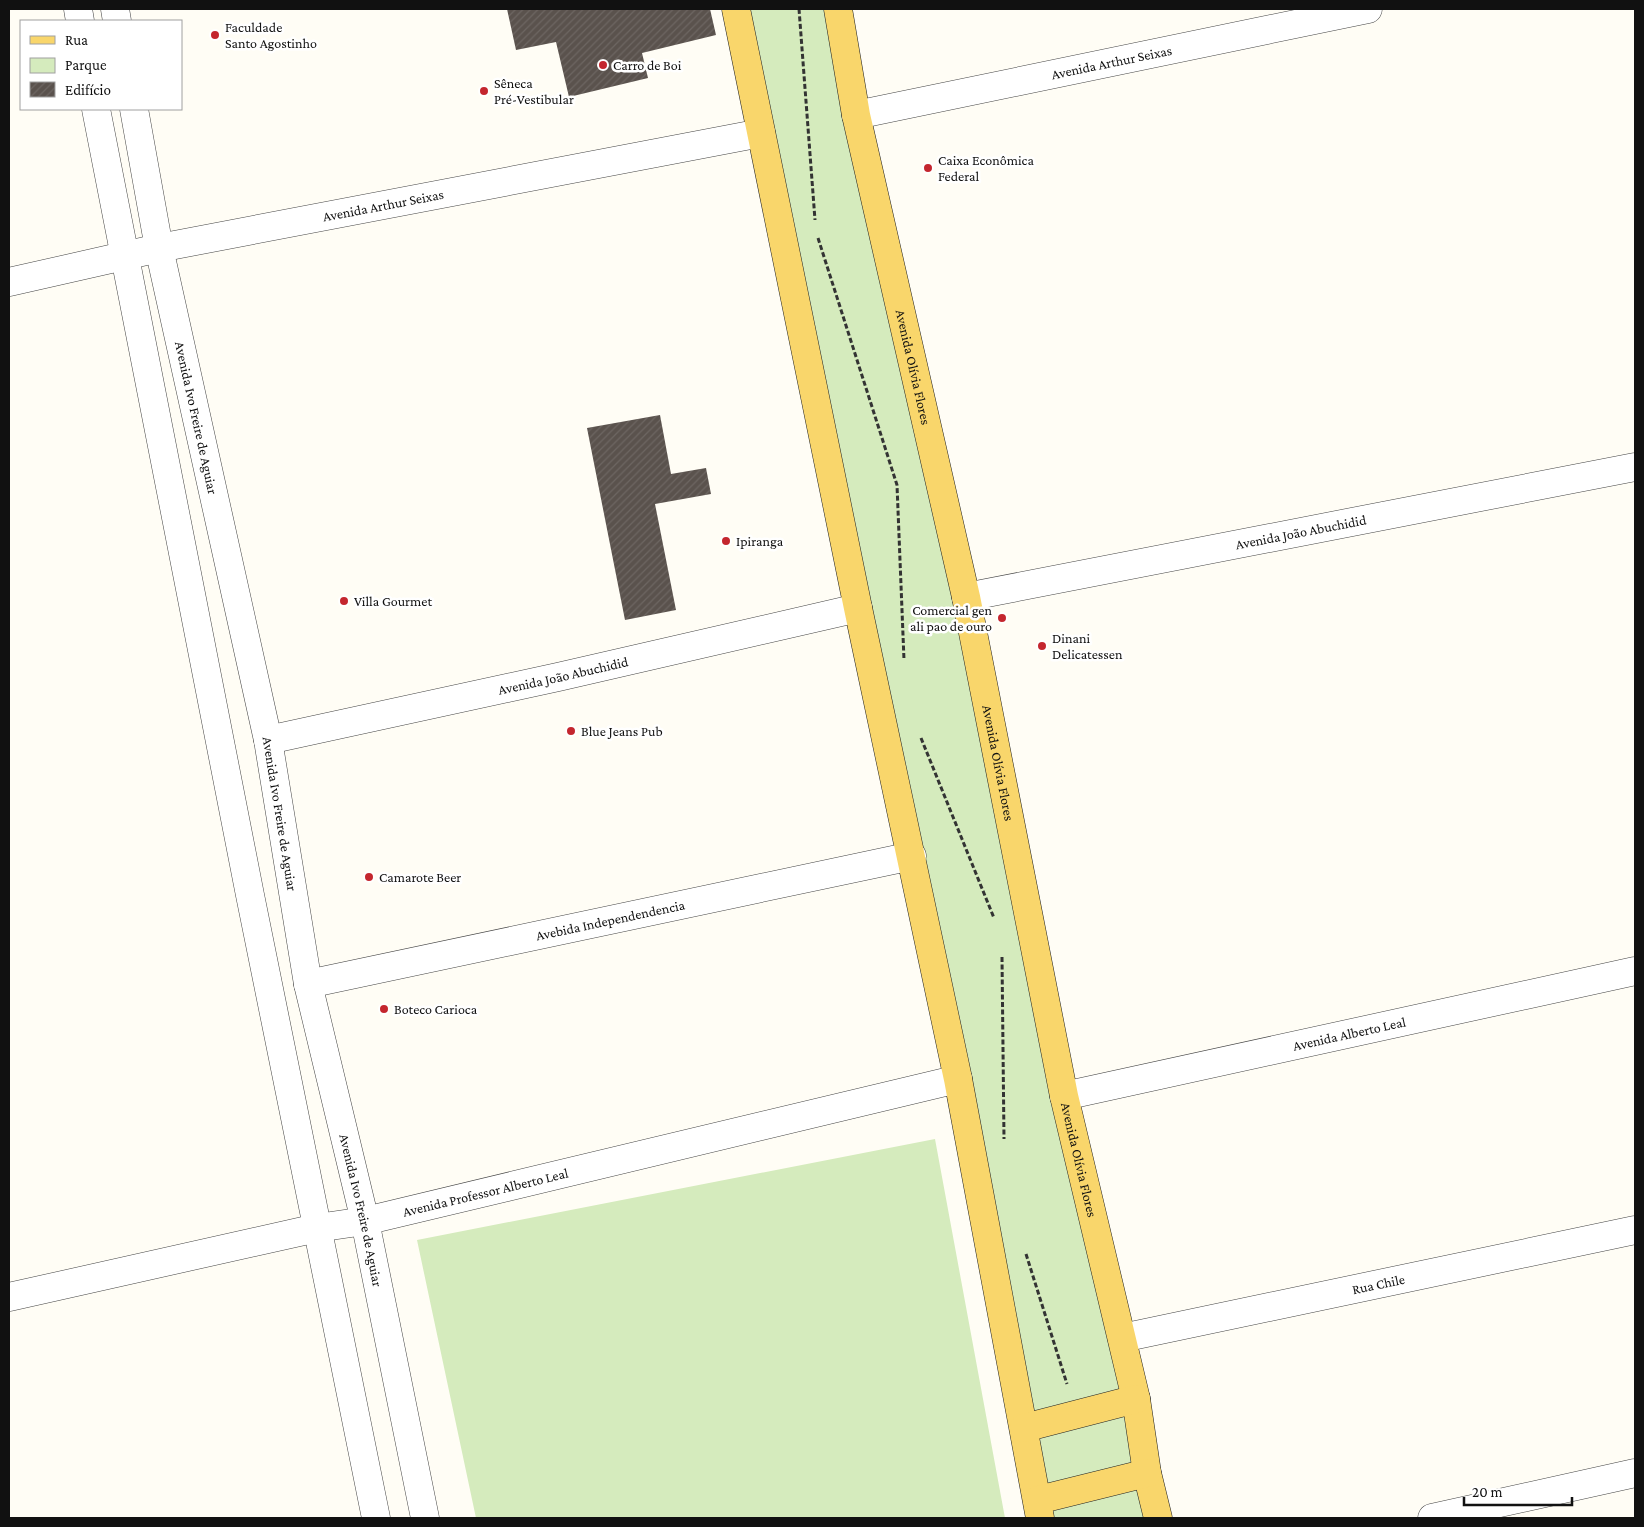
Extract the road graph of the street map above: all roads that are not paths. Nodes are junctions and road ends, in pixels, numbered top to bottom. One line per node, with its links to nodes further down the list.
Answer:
1 (736, 9): 7 (main road)
2 (838, 9): 6 (main road, Avenida Olívia Flores)
3 (1368, 9): 6 (street, Avenida Arthur Seixas)
4 (96, 110): 9 (street)
5 (134, 110): 8 (street, Avenida Ivo Freire de Aguiar)
6 (856, 115): 12 (main road, Avenida Olívia Flores)
7 (760, 133): 8 (street, Avenida Arthur Seixas); 13 (main road)
8 (159, 248): 9 (street, Avenida Arthur Seixas); 14 (street, Avenida Ivo Freire de Aguiar)
9 (125, 256): 10 (street, Avenida Arthur Seixas); 21 (street)
10 (9, 282)
11 (1635, 467): 12 (street, Avenida João Abuchidid)
12 (966, 597): 19 (main road, Avenida Olívia Flores)
13 (858, 608): 14 (street, Avenida João Abuchidid); 15 (main road)
14 (268, 740): 17 (street, Avenida Ivo Freire de Aguiar)
15 (912, 856): 17 (street, Avebida Independendencia); 18 (main road)
16 (1635, 971): 19 (street, Avenida Alberto Leal)
17 (308, 984): 20 (street, Avenida Ivo Freire de Aguiar)
18 (958, 1079): 20 (street, Avenida Professor Alberto Leal); 26 (main road)
19 (1064, 1096): 24 (main road, Avenida Olívia Flores)
20 (365, 1221): 21 (street, Avenida Professor Alberto Leal); 31 (street, Avenida Ivo Freire de Aguiar)
21 (317, 1228): 23 (street, Avenida Professor Alberto Leal); 30 (street)
22 (1635, 1230): 24 (street, Rua Chile)
23 (9, 1297)
24 (1122, 1338): 25 (main road, Avenida Olívia Flores)
25 (1136, 1399): 26 (main road); 27 (main road, Avenida Olívia Flores)
26 (1024, 1428): 29 (main road)
27 (1147, 1473): 29 (main road); 32 (main road, Avenida Olívia Flores)
28 (1635, 1474): 33 (street)
29 (1039, 1509)
30 (376, 1518)
31 (425, 1518)
32 (1158, 1518)
33 (1432, 1518)

